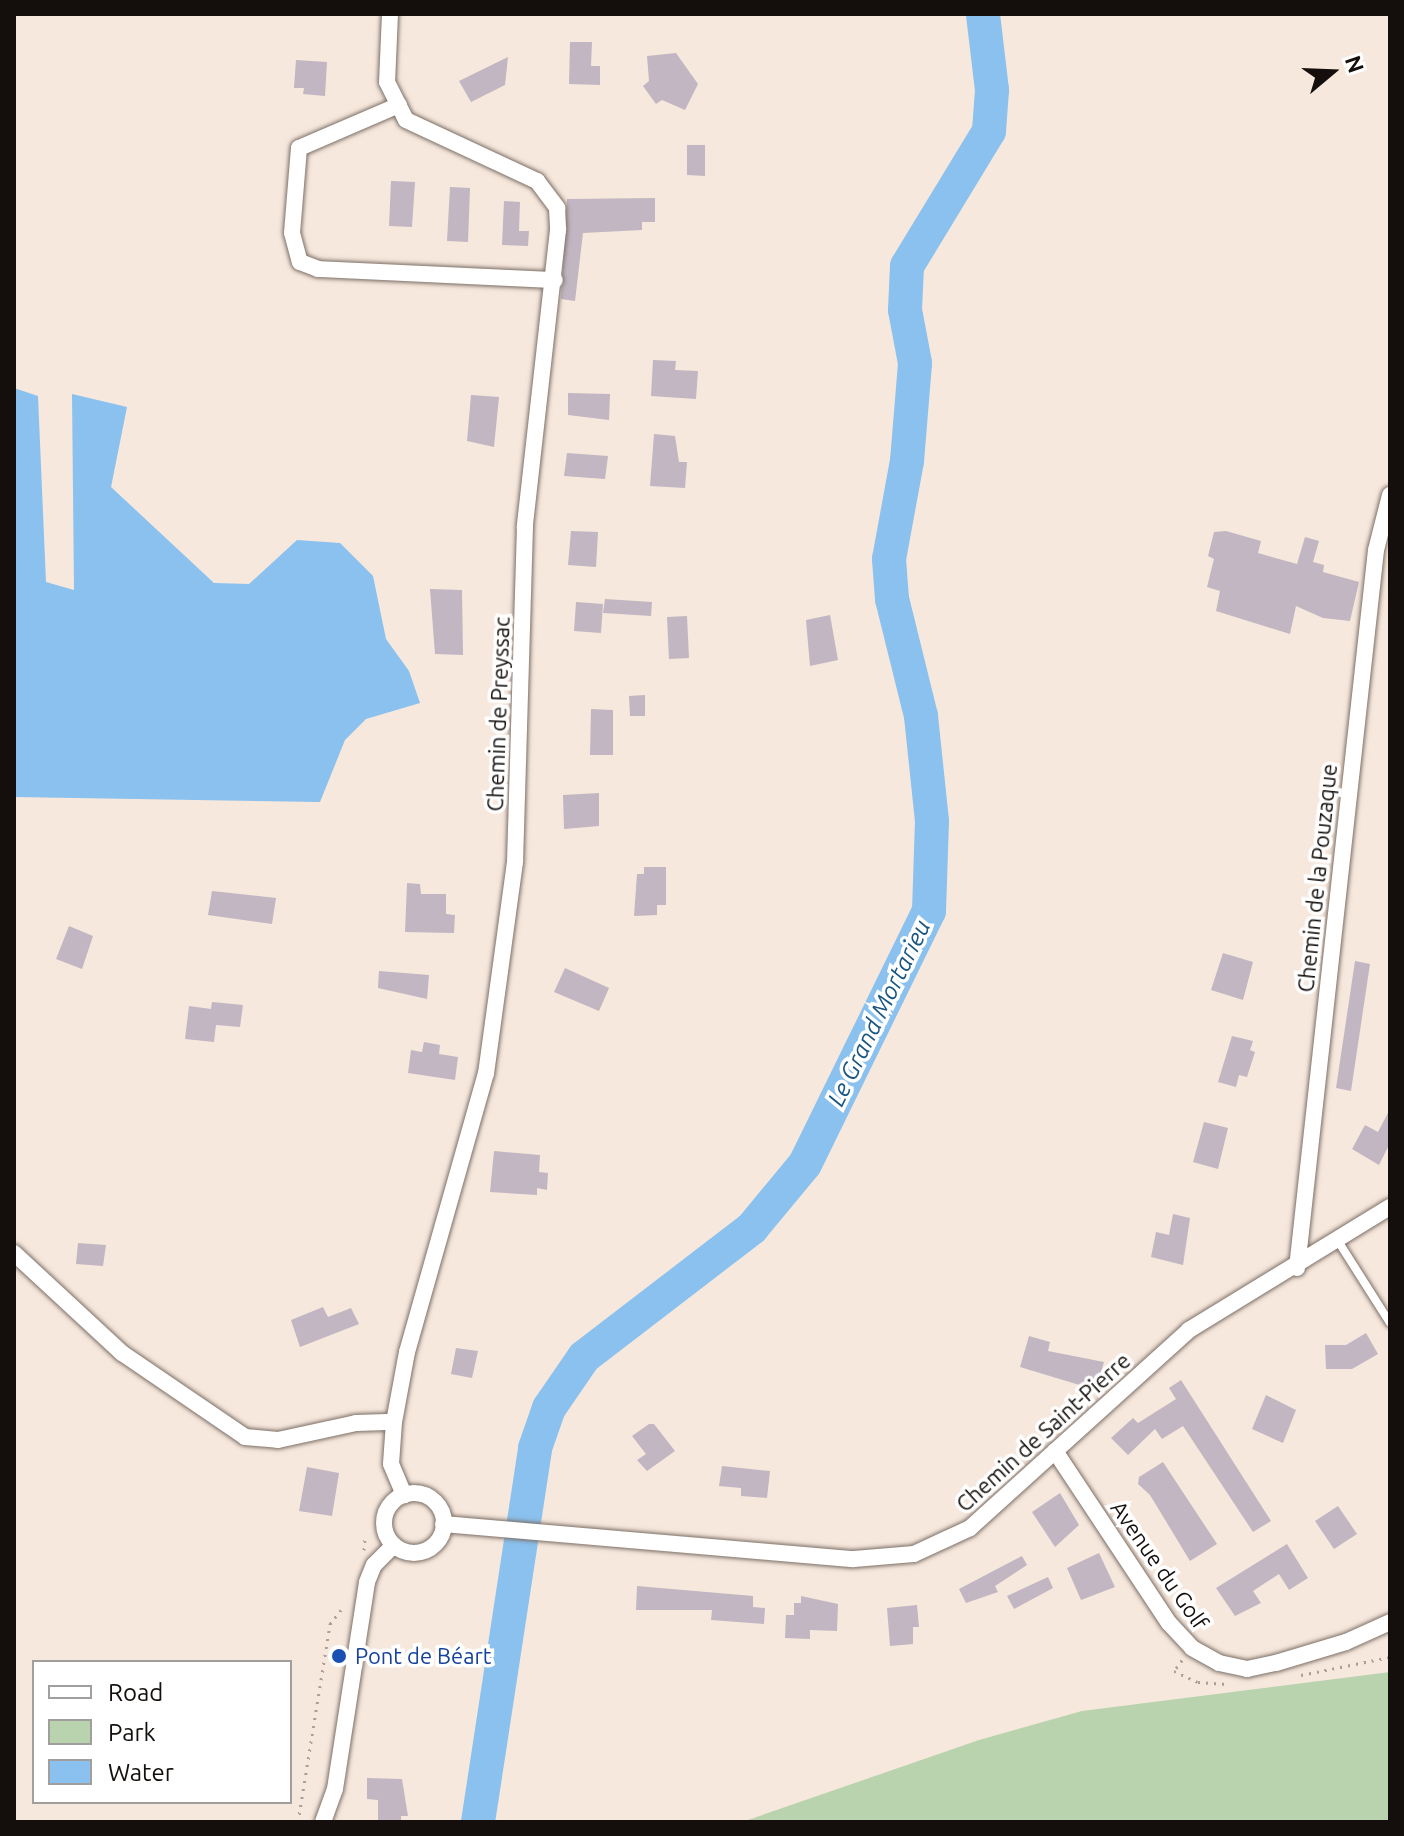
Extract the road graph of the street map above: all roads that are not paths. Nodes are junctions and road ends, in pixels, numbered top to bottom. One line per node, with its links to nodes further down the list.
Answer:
1 (390, 14): 2 (street, Chemin de Preyssac)
2 (399, 105): 3 (street, Chemin de Preyssac); 3 (street)
3 (555, 280): 10 (street, Chemin de Preyssac)
4 (1390, 495): 8 (street, Chemin de la Pouzaque)
5 (1390, 1207): 6 (street, Chemin de Saint-Pierre)
6 (1338, 1241): 8 (street, Chemin de Saint-Pierre); 9 (lane)
7 (14, 1253): 10 (street)
8 (1297, 1268): 11 (street, Chemin de Saint-Pierre)
9 (1390, 1323)
10 (394, 1422): 12 (street, Chemin de Preyssac)
11 (1055, 1451): 13 (street, Chemin de Saint-Pierre); 15 (street, Avenue du Golf)
12 (404, 1495): 13 (street); 14 (street)
13 (443, 1524): 14 (street)
14 (394, 1545): 16 (street)
15 (1390, 1622)
16 (323, 1822)

